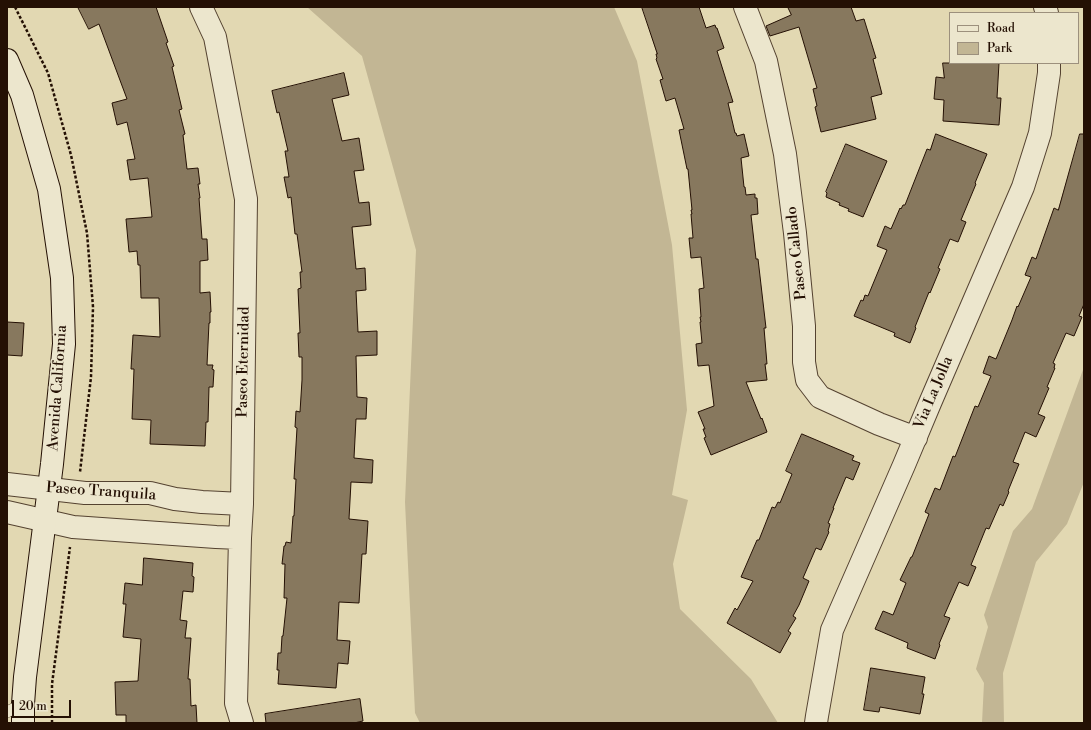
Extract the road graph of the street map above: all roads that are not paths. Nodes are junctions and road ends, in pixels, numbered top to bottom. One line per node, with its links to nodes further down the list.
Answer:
1 (201, 7): 9 (street, Paseo Eternidad)
2 (745, 7): 5 (street, Paseo Callado)
3 (7, 60): 7 (street, Avenida California)
4 (1048, 64): 5 (street, Via La Jolla)
5 (916, 438): 16 (street, Via La Jolla)
6 (7, 484): 7 (street, Paseo Tranquila)
7 (49, 489): 8 (street, Paseo Tranquila); 11 (street, Avenida California)
8 (175, 499): 9 (street, Paseo Tranquila); 12 (street)
9 (242, 504): 13 (street, Paseo Eternidad)
10 (7, 512): 11 (street)
11 (45, 520): 12 (street); 14 (street, Avenida California)
12 (171, 533): 13 (street)
13 (240, 538): 15 (street, Paseo Eternidad)
14 (18, 713)
15 (242, 723)
16 (816, 723)

